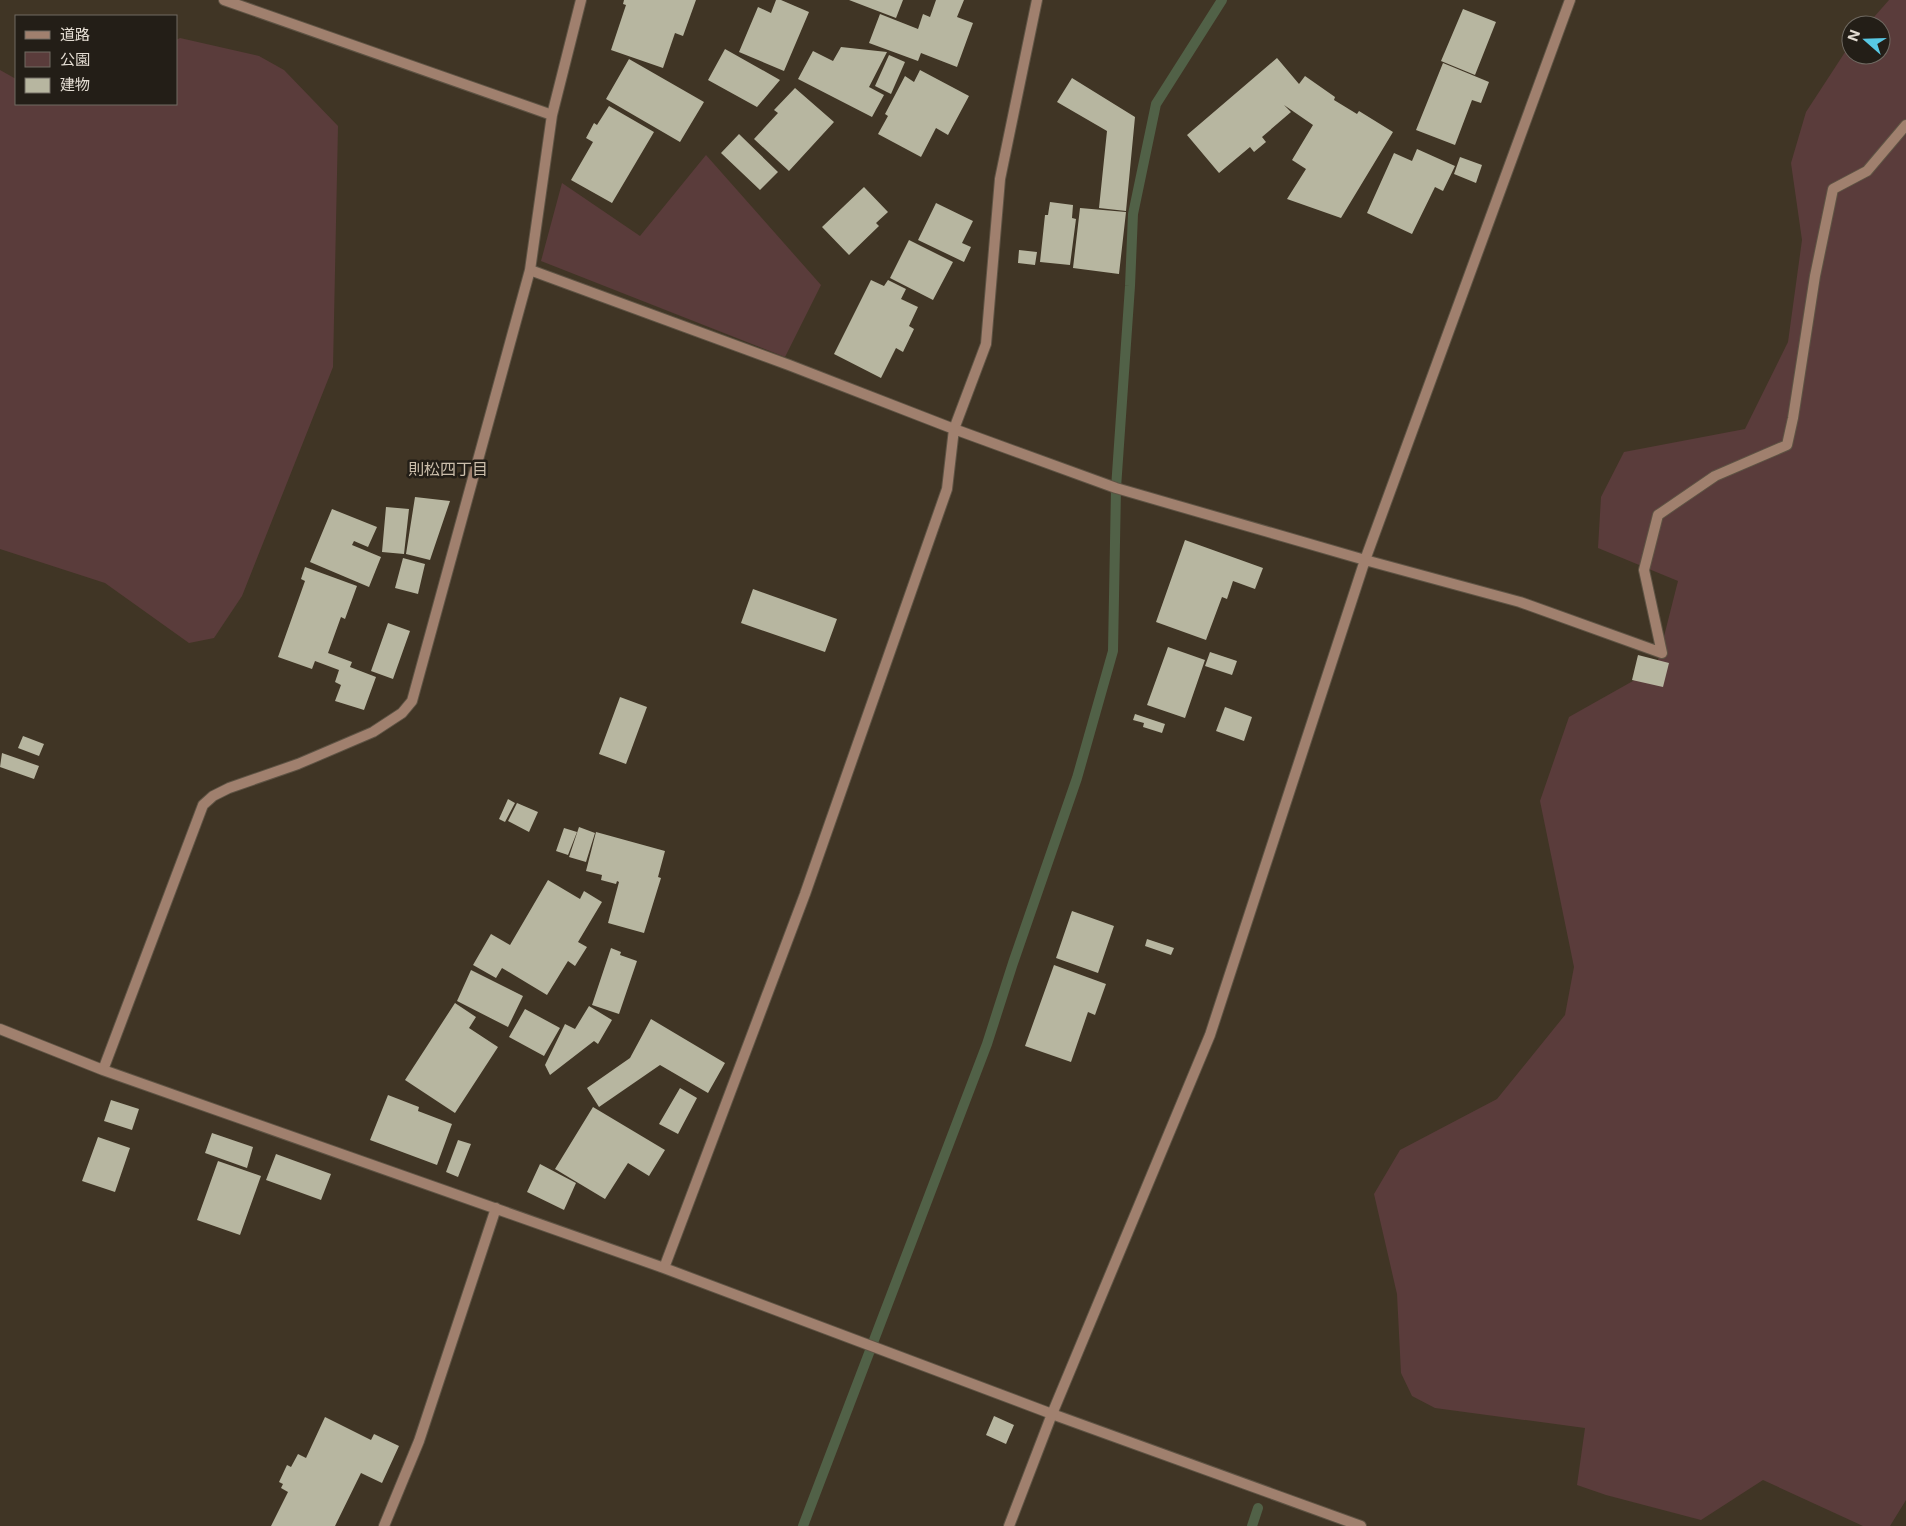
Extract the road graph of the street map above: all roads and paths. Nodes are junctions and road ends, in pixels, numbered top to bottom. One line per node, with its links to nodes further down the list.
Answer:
1 (224, 0): 5 (street)
2 (581, 0): 5 (street)
3 (1037, 0): 8 (street)
4 (1570, 0): 9 (street)
5 (552, 115): 7 (street)
6 (1906, 125): 9 (street)
7 (530, 270): 8 (street); 11 (street)
8 (954, 430): 9 (street); 13 (street)
9 (1365, 560): 14 (street)
10 (0, 1029): 11 (street)
11 (102, 1070): 12 (street)
12 (496, 1208): 13 (street); 15 (street)
13 (664, 1268): 14 (street)
14 (1052, 1414): 16 (street); 17 (street)
15 (384, 1526)
16 (1009, 1526)
17 (1361, 1526)

